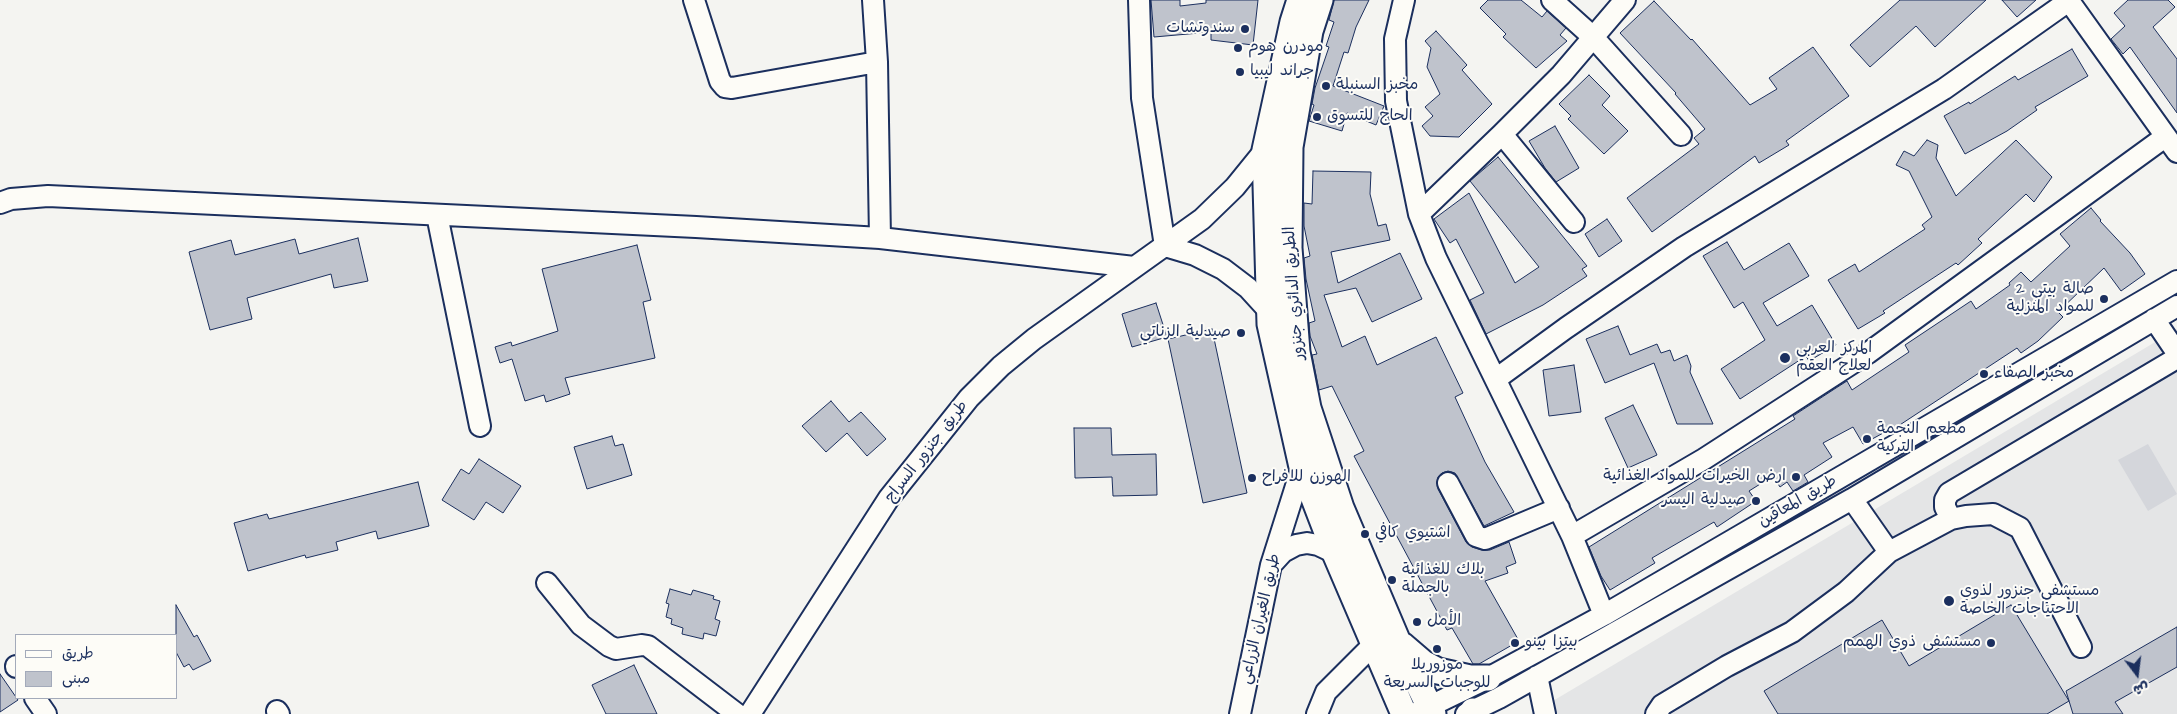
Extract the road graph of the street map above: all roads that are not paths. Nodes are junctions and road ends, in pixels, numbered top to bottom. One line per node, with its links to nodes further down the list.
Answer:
1 (694, 0): 11 (street)
2 (873, 0): 11 (street)
3 (1139, 0): 21 (street)
4 (1300, 0): 15 (main road, الطريق الدائري جنزور)
5 (1320, 0): 42 (main road, الطريق الدائري جنزور)
6 (1404, 0): 17 (street)
7 (1552, 0): 10 (street)
8 (1625, 0): 10 (street)
9 (2070, 0): 14 (street); 29 (street)
10 (1593, 38): 12 (street); 13 (street)
11 (877, 62): 20 (street)
12 (1502, 134): 17 (street); 19 (street)
13 (1681, 135)
14 (2171, 144): 36 (street)
15 (1265, 150): 21 (street, طريق جنزور السراج); 25 (main road, الطريق الدائري جنزور)
16 (0, 203): 18 (street)
17 (1419, 214): 29 (street)
18 (438, 215): 20 (street); 30 (street)
19 (1574, 222)
20 (880, 238): 22 (street)
21 (1165, 246): 22 (street, طريق جنزور السراج); 25 (street)
22 (1134, 267): 51 (street, طريق جنزور السراج)
23 (2177, 281): 41 (street, طريق المعاقين)
24 (2177, 306): 26 (street, طريق المعاقين)
25 (1269, 311): 31 (main road, الطريق الدائري جنزور)
26 (2154, 319): 27 (street); 33 (street, طريق المعاقين)
27 (2177, 354)
28 (2177, 358): 35 (street)
29 (1496, 379): 34 (street)
30 (480, 426)
31 (1302, 467): 38 (main road, الطريق الدائري جنزور); 39 (street, طريق الغيران الزراعي)
32 (1448, 483): 34 (street)
33 (1852, 499): 37 (street); 44 (street, طريق المعاقين)
34 (1559, 508): 36 (street)
35 (1951, 519): 37 (street); 43 (street)
36 (1572, 536): 41 (street)
37 (1889, 552): 56 (street)
38 (1335, 553): 39 (street); 42 (main road, الطريق الدائري جنزور)
39 (1271, 565): 52 (street, طريق الغيران الزراعي)
40 (547, 583): 50 (street)
41 (1604, 615): 45 (street, طريق المعاقين)
42 (1386, 642): 45 (main road); 47 (main road, الطريق الدائري جنزور); 53 (street); 54 (main road, الطريق الدائري جنزور)
43 (2082, 647)
44 (1537, 676): 48 (street, طريق المعاقين); 55 (street)
45 (1488, 678): 47 (street, طريق المعاقين)
46 (37, 699): 49 (street)
47 (1425, 712)
48 (1470, 713)
49 (46, 714)
50 (737, 714)
51 (750, 714)
52 (1240, 714)
53 (1317, 714)
54 (1404, 714)
55 (1545, 714)
56 (1656, 714)

